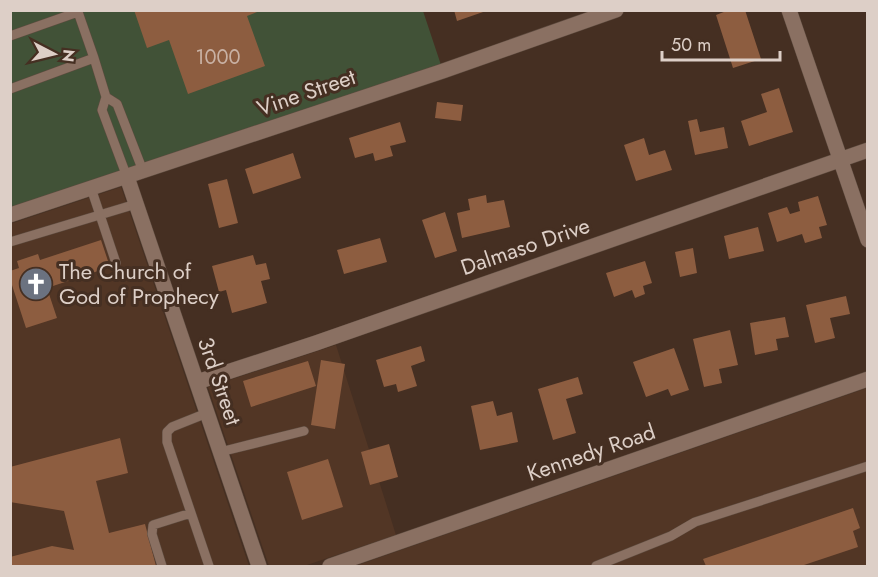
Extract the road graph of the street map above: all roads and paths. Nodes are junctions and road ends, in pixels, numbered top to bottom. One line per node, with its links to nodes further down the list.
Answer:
1 (616, 10): 9 (street, Vine Street)
2 (789, 10): 8 (street)
3 (10, 36): 4 (lane)
4 (94, 57): 5 (lane); 6 (lane)
5 (10, 88)
6 (106, 97): 9 (lane); 10 (lane)
7 (867, 150): 8 (street, Dalmaso Drive)
8 (840, 159): 15 (street); 19 (street, Dalmaso Drive)
9 (143, 171): 10 (street, Vine Street)
10 (127, 177): 11 (street, Vine Street); 12 (street, 3rd Street)
11 (91, 188): 13 (street, Vine Street); 14 (lane)
12 (136, 204): 14 (lane); 19 (street, 3rd Street)
13 (10, 215)
14 (100, 215): 16 (lane); 17 (lane)
15 (867, 240)
16 (10, 242)
17 (116, 263)
18 (867, 380): 28 (street, Kennedy Road)
19 (197, 382): 20 (street, 3rd Street)
20 (207, 413): 22 (street, 3rd Street); 24 (lane)
21 (304, 431): 22 (lane)
22 (220, 452): 27 (street, 3rd Street)
23 (867, 466): 29 (lane)
24 (191, 513): 25 (lane); 26 (lane)
25 (162, 567)
26 (209, 567)
27 (259, 567)
28 (330, 567)
29 (596, 567)

